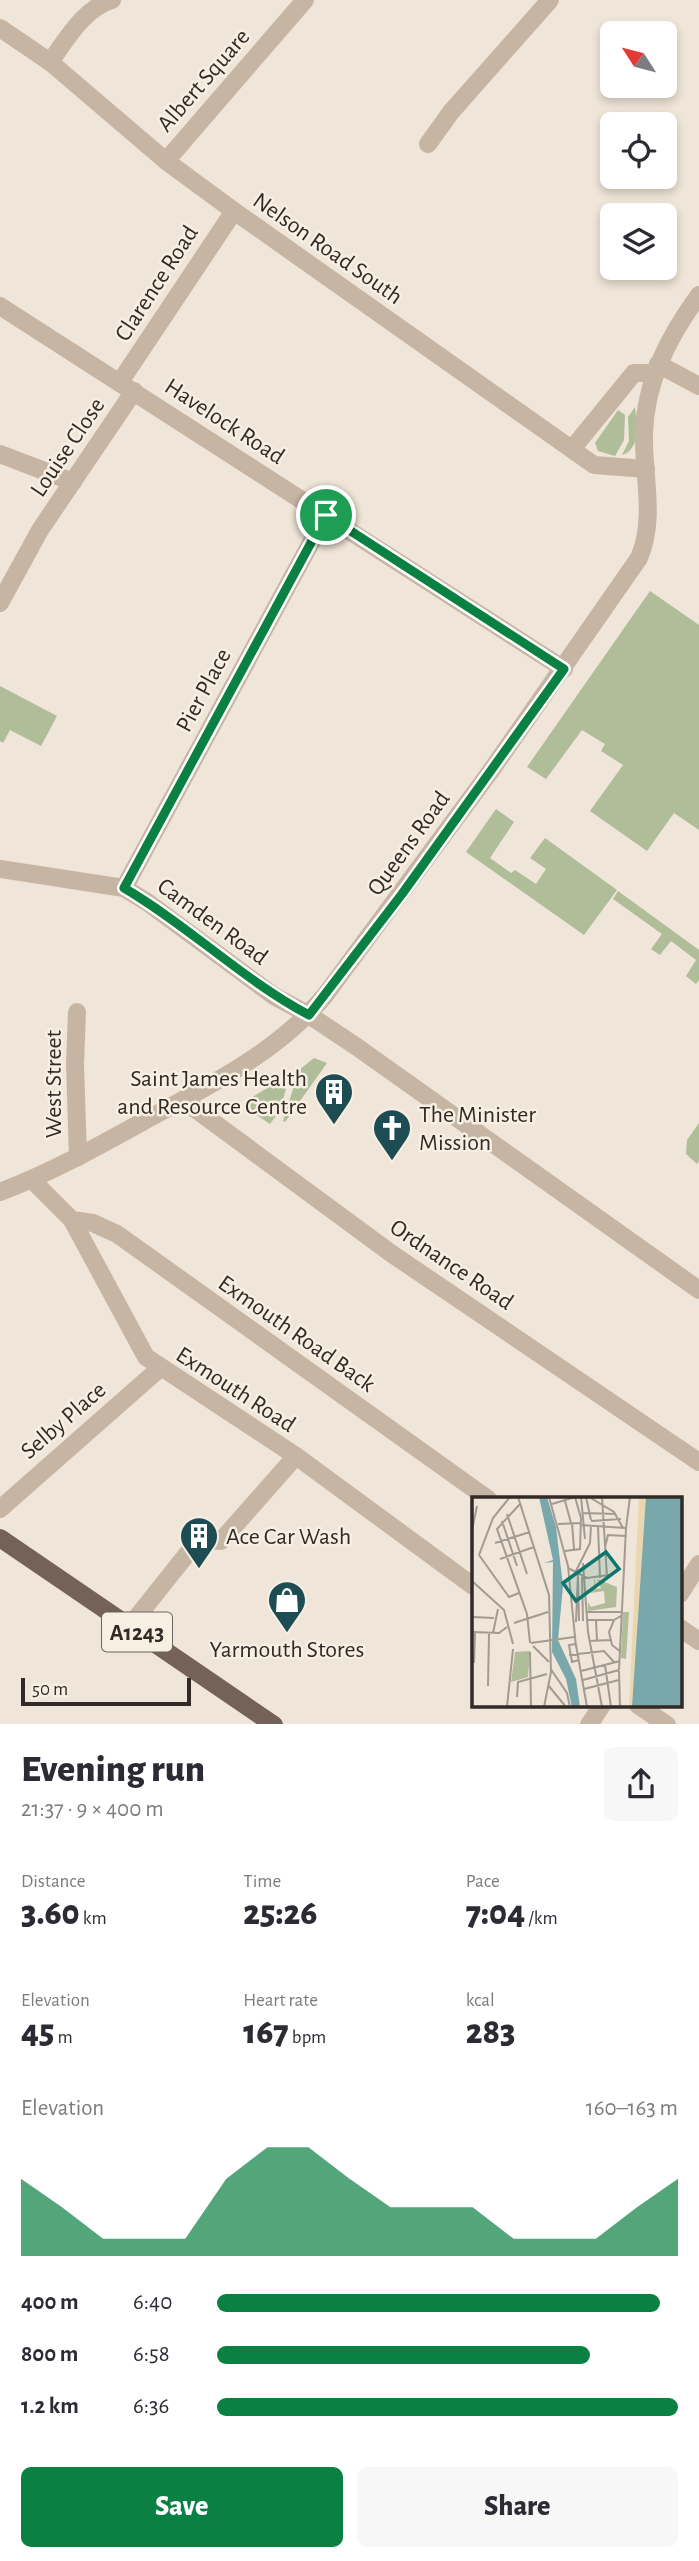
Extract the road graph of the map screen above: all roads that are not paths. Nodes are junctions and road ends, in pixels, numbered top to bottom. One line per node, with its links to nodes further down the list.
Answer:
1 (112, 0): 5 (street)
2 (304, 0): 7 (street, Albert Square)
3 (550, 0): 6 (street)
4 (0, 28): 5 (street, Nelson Road South)
5 (50, 62): 7 (street, Nelson Road South)
6 (428, 144)
7 (166, 161): 8 (street, Nelson Road South)
8 (234, 211): 13 (street, Clarence Road); 14 (street, Nelson Road South)
9 (699, 295): 11 (street, Queens Road)
10 (0, 306): 13 (street, Havelock Road)
11 (657, 368): 12 (street); 14 (street); 16 (street, Queens Road)
12 (699, 386)
13 (127, 387): 17 (street, Louise Close); 18 (street, Havelock Road)
14 (572, 449): 16 (street, Nelson Road South)
15 (0, 454): 17 (street)
16 (646, 468): 20 (street, Queens Road)
17 (73, 482): 19 (street, Louise Close)
18 (326, 515): 20 (street, Havelock Road); 22 (street, Pier Place)
19 (0, 603)
20 (564, 669): 24 (street, Queens Road)
21 (0, 869): 22 (street, Camden Road)
22 (124, 888): 24 (street, Camden Road)
23 (77, 1012): 26 (street, West Street)
24 (309, 1015): 25 (street, Queens Road); 30 (street, Camden Road)
25 (183, 1100): 26 (street, Queens Road); 33 (street, Ordnance Road)
26 (78, 1157): 27 (street, Queens Road)
27 (32, 1180): 28 (street, Queens Road); 29 (street, Exmouth Road)
28 (0, 1192)
29 (72, 1220): 31 (street, Exmouth Road); 34 (street, Exmouth Road Back)
30 (699, 1290)
31 (159, 1369): 32 (street, Exmouth Road); 35 (street, Selby Place)
32 (296, 1456): 38 (street, Exmouth Road); 40 (street)
33 (699, 1462)
34 (485, 1497)
35 (0, 1509)
36 (0, 1538): 40 (main road, A1243)
37 (699, 1564): 39 (street)
38 (472, 1585)
39 (682, 1591)
40 (129, 1627): 45 (main road, A1243)
41 (682, 1629): 42 (street)
42 (699, 1641)
43 (601, 1707): 46 (street)
44 (641, 1707): 47 (street)
45 (274, 1724)
46 (589, 1724)
47 (667, 1724)

